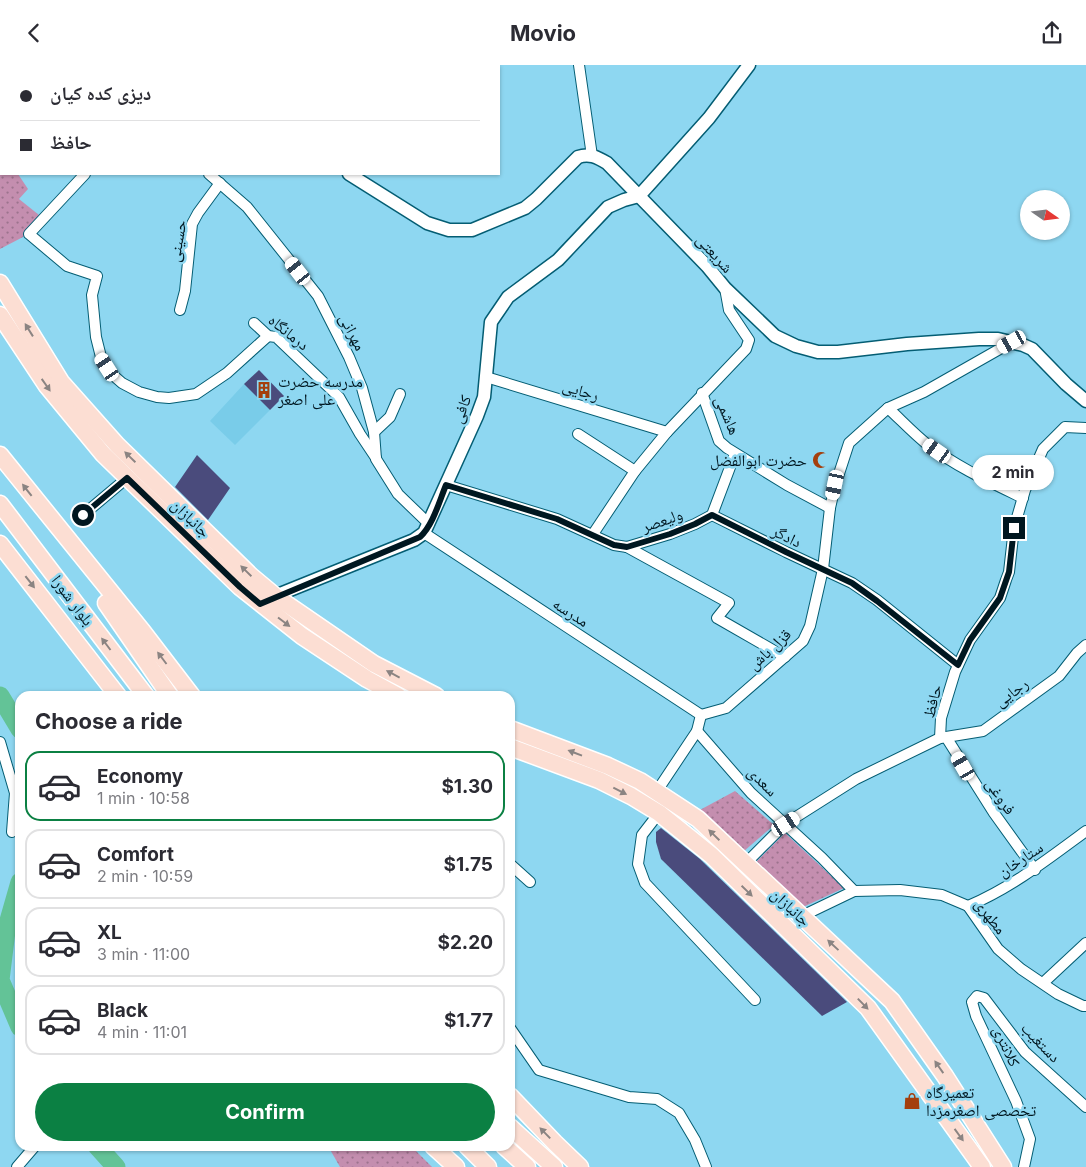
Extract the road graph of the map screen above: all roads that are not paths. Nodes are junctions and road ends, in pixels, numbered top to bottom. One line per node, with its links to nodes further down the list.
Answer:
1 (580, 65): 3 (street)
2 (749, 65): 8 (street)
3 (592, 155): 6 (street); 8 (street, شریعتی)
4 (84, 175): 14 (street)
5 (210, 175): 7 (street, مهرانی)
6 (351, 175)
7 (220, 183): 11 (street, حسینی); 22 (street, مهرانی)
8 (639, 196): 10 (street, شریعتی); 16 (street, کافی)
9 (0, 283): 42 (main road, جانبازان, one-way to 9)
10 (725, 288): 15 (street, شریعتی); 17 (street)
11 (180, 310)
12 (0, 315): 29 (main road, جانبازان, one-way to 29)
13 (254, 323): 14 (street, درمانگاه)
14 (268, 337): 27 (street, درمانگاه)
15 (1012, 342): 19 (street, شریعتی); 20 (street, قزل باش)
16 (486, 377): 23 (street, رجایی); 30 (street, کافی)
17 (702, 393): 23 (street); 25 (street, هاشمی)
18 (400, 394): 22 (street)
19 (1086, 401)
20 (888, 408): 31 (street); 33 (street, قزل باش)
21 (1086, 428): 31 (street, حافظ)
22 (374, 432): 27 (street, مهرانی)
23 (667, 432): 28 (street)
24 (578, 434): 28 (street)
25 (736, 454): 33 (street, هاشمی); 36 (street)
26 (0, 455): 34 (main road, one-way to 26)
27 (376, 459): 37 (street, مهرانی)
28 (635, 471): 38 (street)
29 (127, 478): 35 (street); 42 (main road, جانبازان)
30 (446, 485): 37 (street, کافی); 38 (street, ولیعصر)
31 (1023, 498): 45 (street, حافظ)
32 (0, 504): 47 (main road, بلوار شورا, one-way to 32)
33 (830, 508): 41 (street, قزل باش)
34 (44, 512): 48 (main road); 49 (main road, one-way to 34)
35 (83, 515)
36 (712, 515): 40 (street, ولیعصر); 41 (street, دادگر)
37 (427, 529): 42 (street); 52 (street, مدرسه)
38 (593, 534): 40 (street, ولیعصر)
39 (0, 544): 46 (main road, بلوار شورا, one-way to 46)
40 (627, 547): 44 (street)
41 (822, 569): 44 (street, قزل باش); 45 (street, دادگر)
42 (267, 600): 50 (main road, جانبازان, one-way to 50); 51 (main road, جانبازان, one-way to 42)
43 (1086, 645): 55 (street, رجایی)
44 (785, 657): 52 (street, قزل باش)
45 (958, 665): 55 (street, حافظ)
46 (114, 691)
47 (142, 691)
48 (167, 691)
49 (188, 691)
50 (389, 691)
51 (426, 691)
52 (701, 715): 54 (street)
53 (515, 731): 59 (main road, جانبازان, one-way to 53)
54 (697, 731): 59 (street); 62 (street, سعدی)
55 (943, 737): 62 (street, حافظ); 67 (street, فروغی)
56 (0, 742): 58 (street)
57 (515, 749): 61 (main road, جانبازان, one-way to 61)
58 (15, 790)
59 (657, 791): 65 (main road, جانبازان, one-way to 59)
60 (15, 803): 64 (street)
61 (659, 813): 72 (main road, جانبازان, one-way to 72); 77 (street)
62 (786, 824): 65 (street, حافظ); 69 (street, سعدی)
63 (1086, 831): 67 (street, ستارخان)
64 (12, 832)
65 (745, 864): 70 (main road, جانبازان)
66 (515, 868): 68 (street)
67 (1035, 870): 71 (street, ستارخان)
68 (530, 882)
69 (854, 891): 71 (street, مطهری); 73 (street, مطهری)
70 (786, 901): 72 (main road); 73 (main road, جانبازان)
71 (968, 906): 75 (street, مطهری)
72 (772, 915): 94 (main road, جانبازان, one-way to 94)
73 (802, 916): 95 (main road, جانبازان, one-way to 73)
74 (1086, 943): 75 (street)
75 (1043, 983): 78 (street, مطهری)
76 (977, 996): 81 (street, دستغیب); 96 (street, کلانتری)
77 (755, 1000)
78 (1086, 1006)
79 (515, 1035): 93 (street)
80 (515, 1101): 92 (main road, one-way to 80)
81 (1086, 1107)
82 (515, 1132): 91 (main road)
83 (31, 1151): 87 (street)
84 (438, 1151): 88 (main road)
85 (472, 1151): 89 (main road)
86 (509, 1151): 90 (main road)
87 (17, 1167)
88 (456, 1167)
89 (488, 1167)
90 (527, 1167)
91 (554, 1167)
92 (580, 1167)
93 (706, 1167)
94 (982, 1167)
95 (1003, 1167)
96 (1024, 1167)

